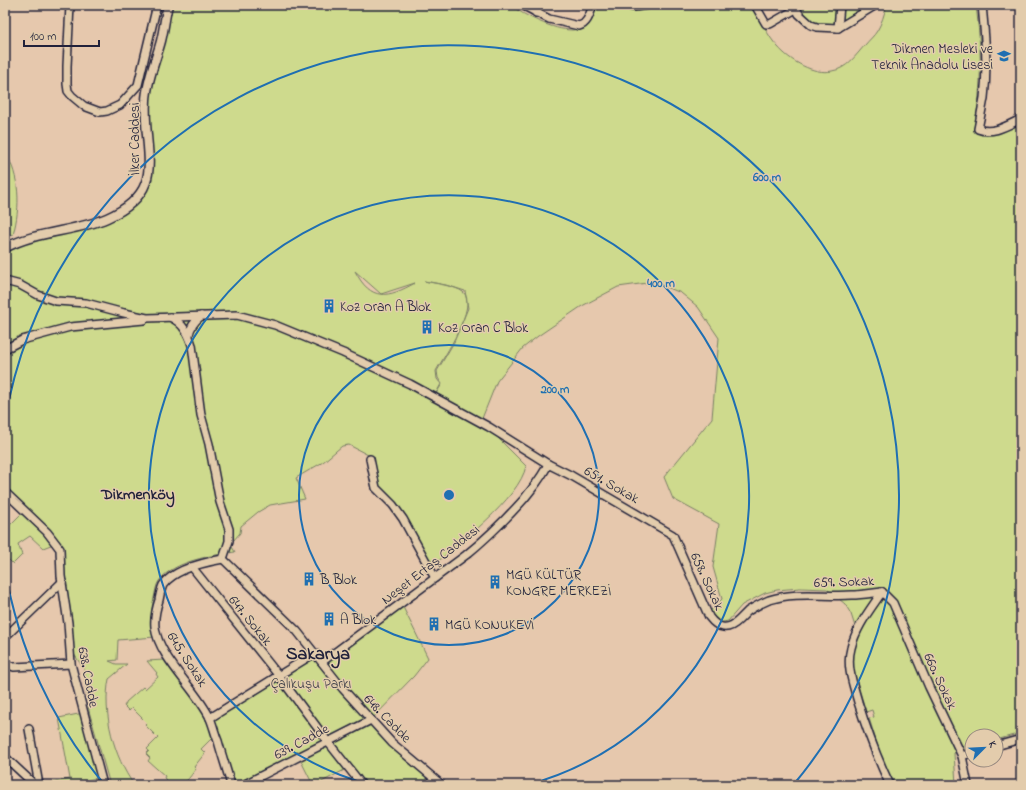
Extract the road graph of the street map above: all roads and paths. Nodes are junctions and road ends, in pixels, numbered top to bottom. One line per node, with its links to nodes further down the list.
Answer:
1 (70, 5): 2 (street)
2 (157, 5)
3 (168, 5): 17 (main road, İlker Caddesi)
4 (522, 5): 14 (street)
5 (539, 5): 14 (street)
6 (593, 5): 14 (street)
7 (625, 5): 8 (street)
8 (650, 5)
9 (756, 5): 13 (street)
10 (840, 5): 15 (street)
11 (876, 5): 15 (street)
12 (982, 5): 16 (street)
13 (795, 7): 15 (street)
14 (536, 13)
15 (838, 28)
16 (1021, 119)
17 (5, 248)
18 (5, 281): 20 (street)
19 (201, 316): 20 (street, 651. Sokak); 21 (street); 24 (street, 651. Sokak)
20 (171, 317): 21 (street); 22 (street)
21 (189, 335): 27 (street)
22 (5, 349)
23 (370, 459): 29 (street)
24 (548, 464): 26 (street, 651. Sokak); 29 (street, Neşet Ertaş Caddesi)
25 (5, 492): 30 (street, 638. Cadde)
26 (673, 535): 32 (street, 658. Sokak)
27 (223, 559): 28 (street, 645. Sokak); 34 (street, 648. Cadde)
28 (192, 567): 38 (street, 647. Sokak); 39 (street, 645. Sokak)
29 (435, 578): 35 (street, Neşet Ertaş Caddesi)
30 (62, 582): 33 (street); 37 (street, 638. Cadde)
31 (882, 592): 32 (street, 659. Sokak); 45 (street, 660. Sokak); 54 (street, 659. Sokak)
32 (747, 612)
33 (5, 637)
34 (315, 653): 35 (street, 648. Cadde); 38 (street)
35 (322, 662): 40 (street, 648. Cadde)
36 (5, 664): 37 (street)
37 (71, 664): 49 (street, 638. Cadde)
38 (279, 676): 39 (street); 43 (street, 647. Sokak)
39 (210, 718): 50 (street, 645. Sokak)
40 (371, 720): 43 (street, 639. Cadde); 53 (street, 648. Cadde)
41 (29, 729): 48 (street)
42 (1021, 739): 44 (street)
43 (328, 742): 51 (street, 639. Cadde); 52 (street, 647. Sokak)
44 (1004, 744)
45 (962, 756): 55 (street, 660. Sokak)
46 (5, 757): 47 (street)
47 (35, 785)
48 (39, 785)
49 (103, 785)
50 (231, 785)
51 (243, 785)
52 (362, 785)
53 (442, 785)
54 (890, 785)
55 (968, 785)

